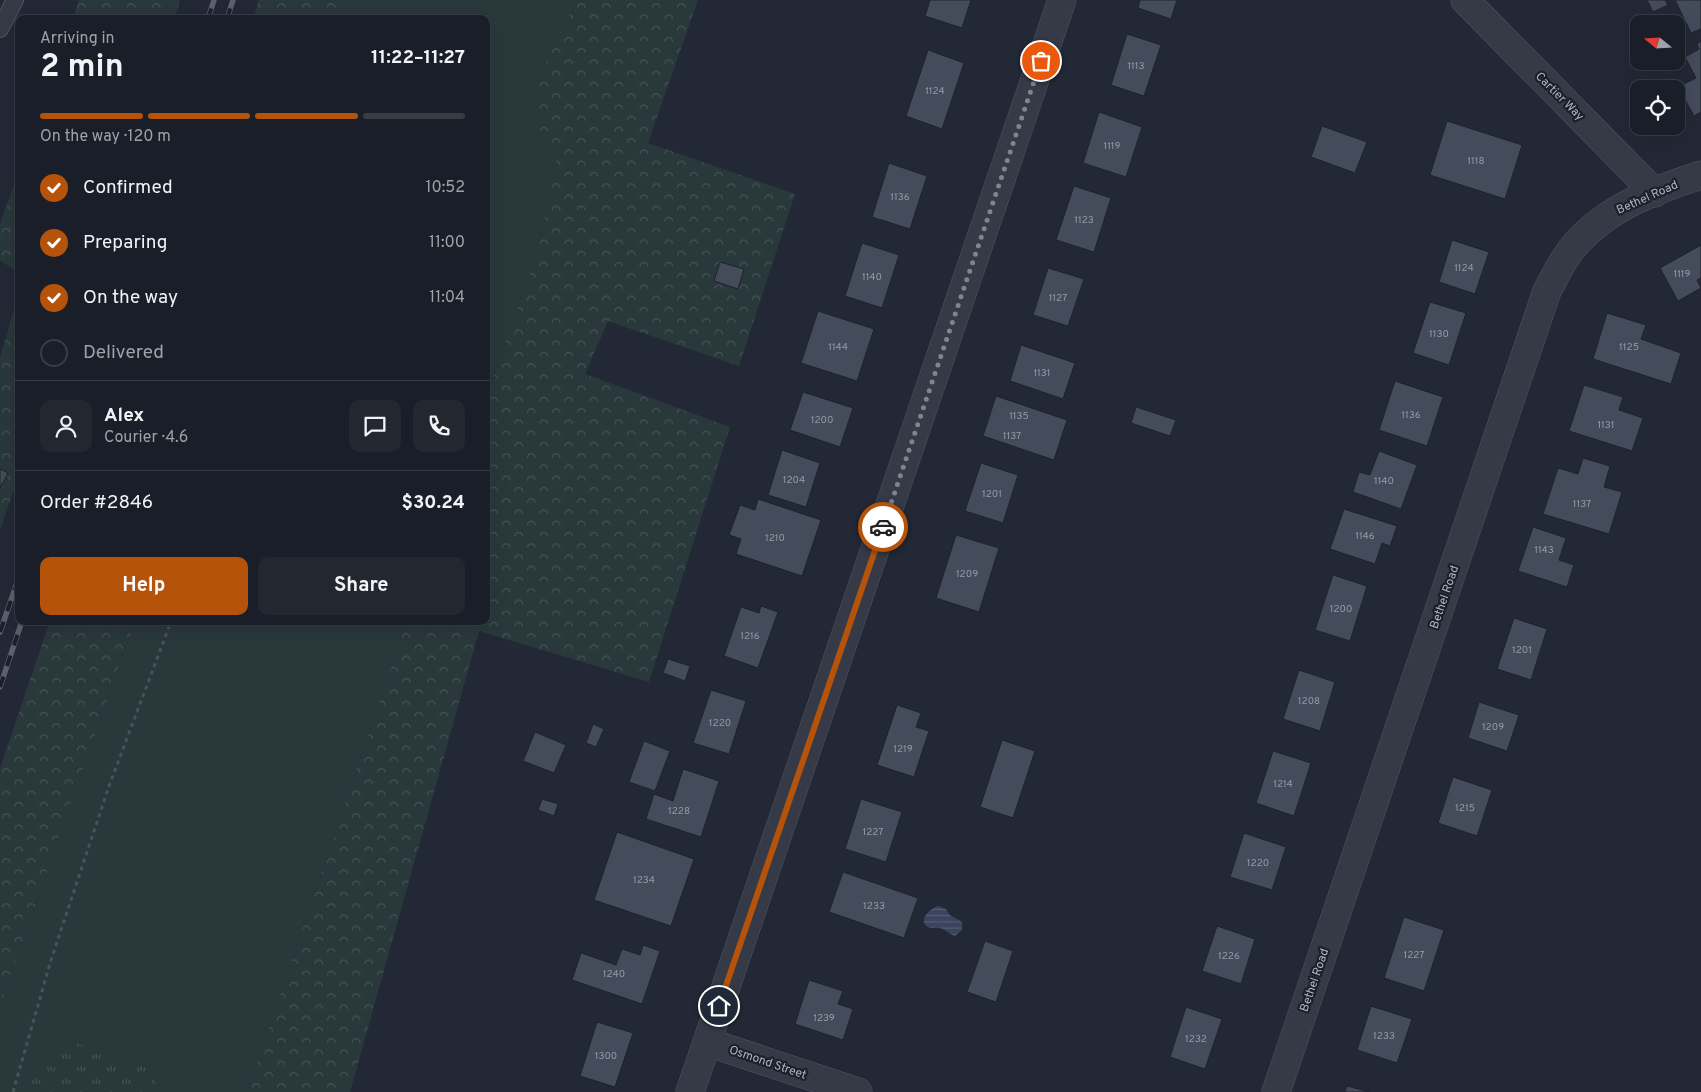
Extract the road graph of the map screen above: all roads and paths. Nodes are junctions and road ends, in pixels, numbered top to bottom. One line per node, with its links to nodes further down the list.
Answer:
1 (15, 0): 4 (lane)
2 (1062, 0): 8 (street)
3 (1465, 0): 6 (street, Cartier Way)
4 (0, 29)
5 (1701, 175): 6 (street, Bethel Road)
6 (1655, 192): 12 (street, Bethel Road)
7 (169, 628): 9 (path)
8 (708, 1042): 10 (street); 11 (street, Osmond Street)
9 (13, 1092)
10 (690, 1092)
11 (858, 1092)
12 (1276, 1092)

